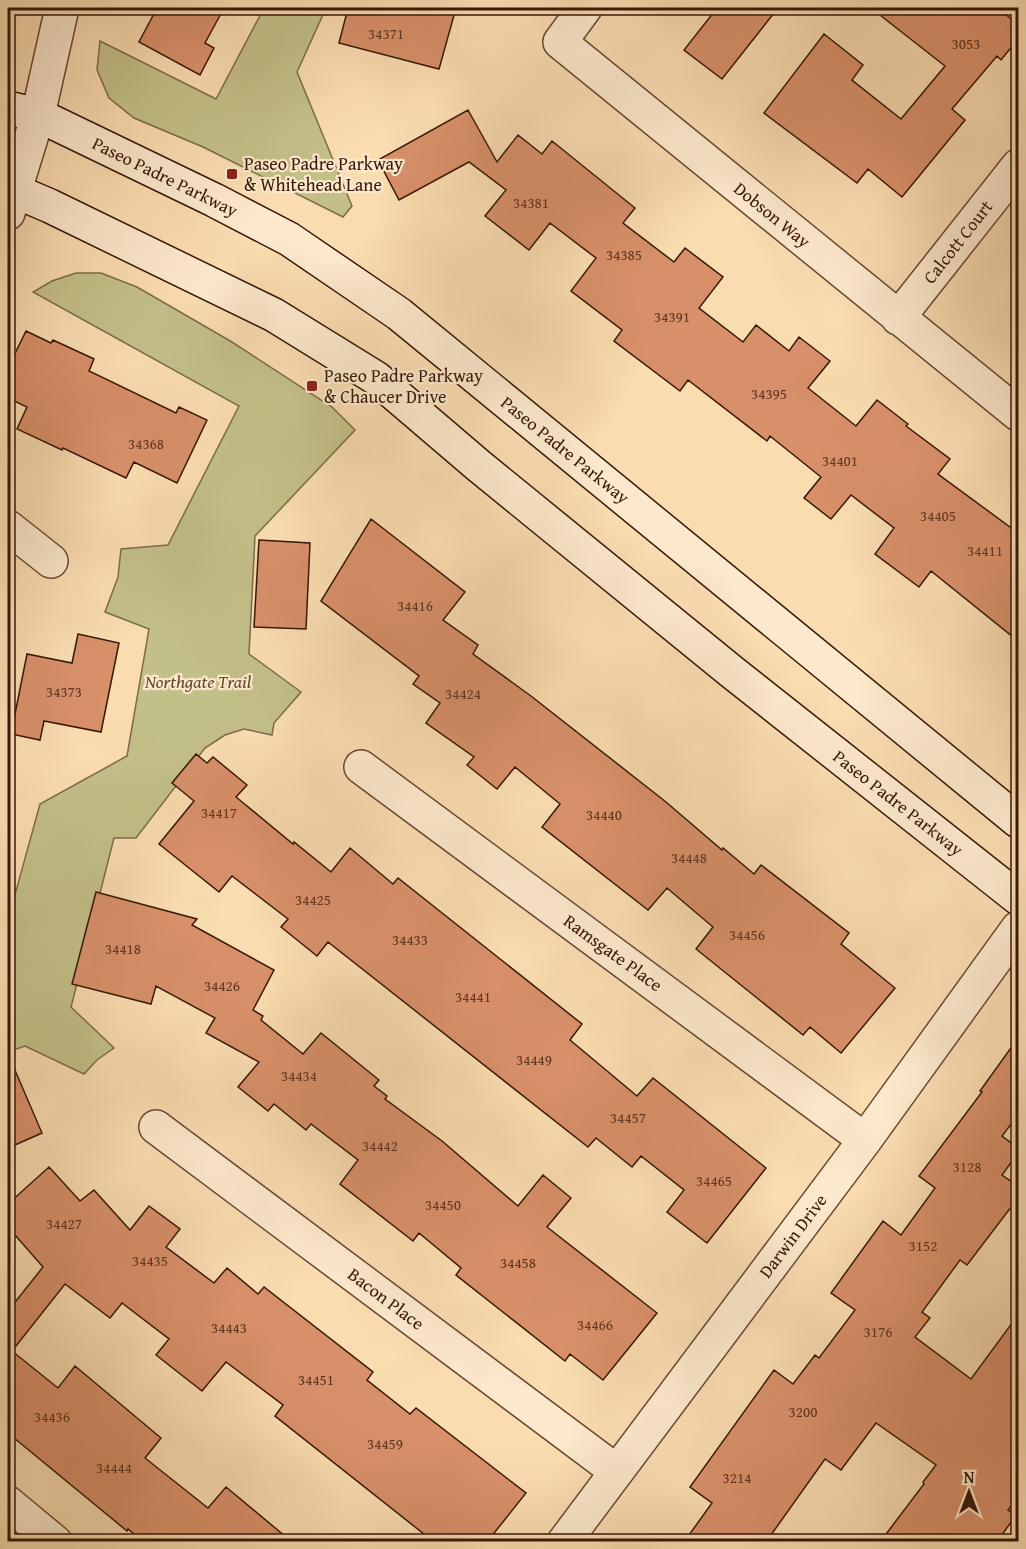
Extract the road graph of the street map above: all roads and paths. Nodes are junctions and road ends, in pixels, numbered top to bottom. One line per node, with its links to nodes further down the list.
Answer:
1 (62, 8): 3 (street)
2 (585, 8): 6 (street, Dobson Way)
3 (23, 112): 5 (street); 11 (street, Paseo Padre Parkway)
4 (1018, 166): 6 (street, Calcott Court)
5 (10, 197): 12 (street, Paseo Padre Parkway)
6 (898, 318): 7 (street, Dobson Way)
7 (1018, 414)
8 (8, 527): 9 (street)
9 (51, 561)
10 (361, 767): 15 (street, Ramsgate Place)
11 (1018, 821)
12 (1018, 898)
13 (1018, 928): 15 (street, Darwin Drive)
14 (156, 1126): 16 (street, Bacon Place)
15 (865, 1140): 16 (street, Darwin Drive)
16 (616, 1471): 19 (street, Darwin Drive)
17 (8, 1503): 18 (street)
18 (55, 1542)
19 (564, 1542)

